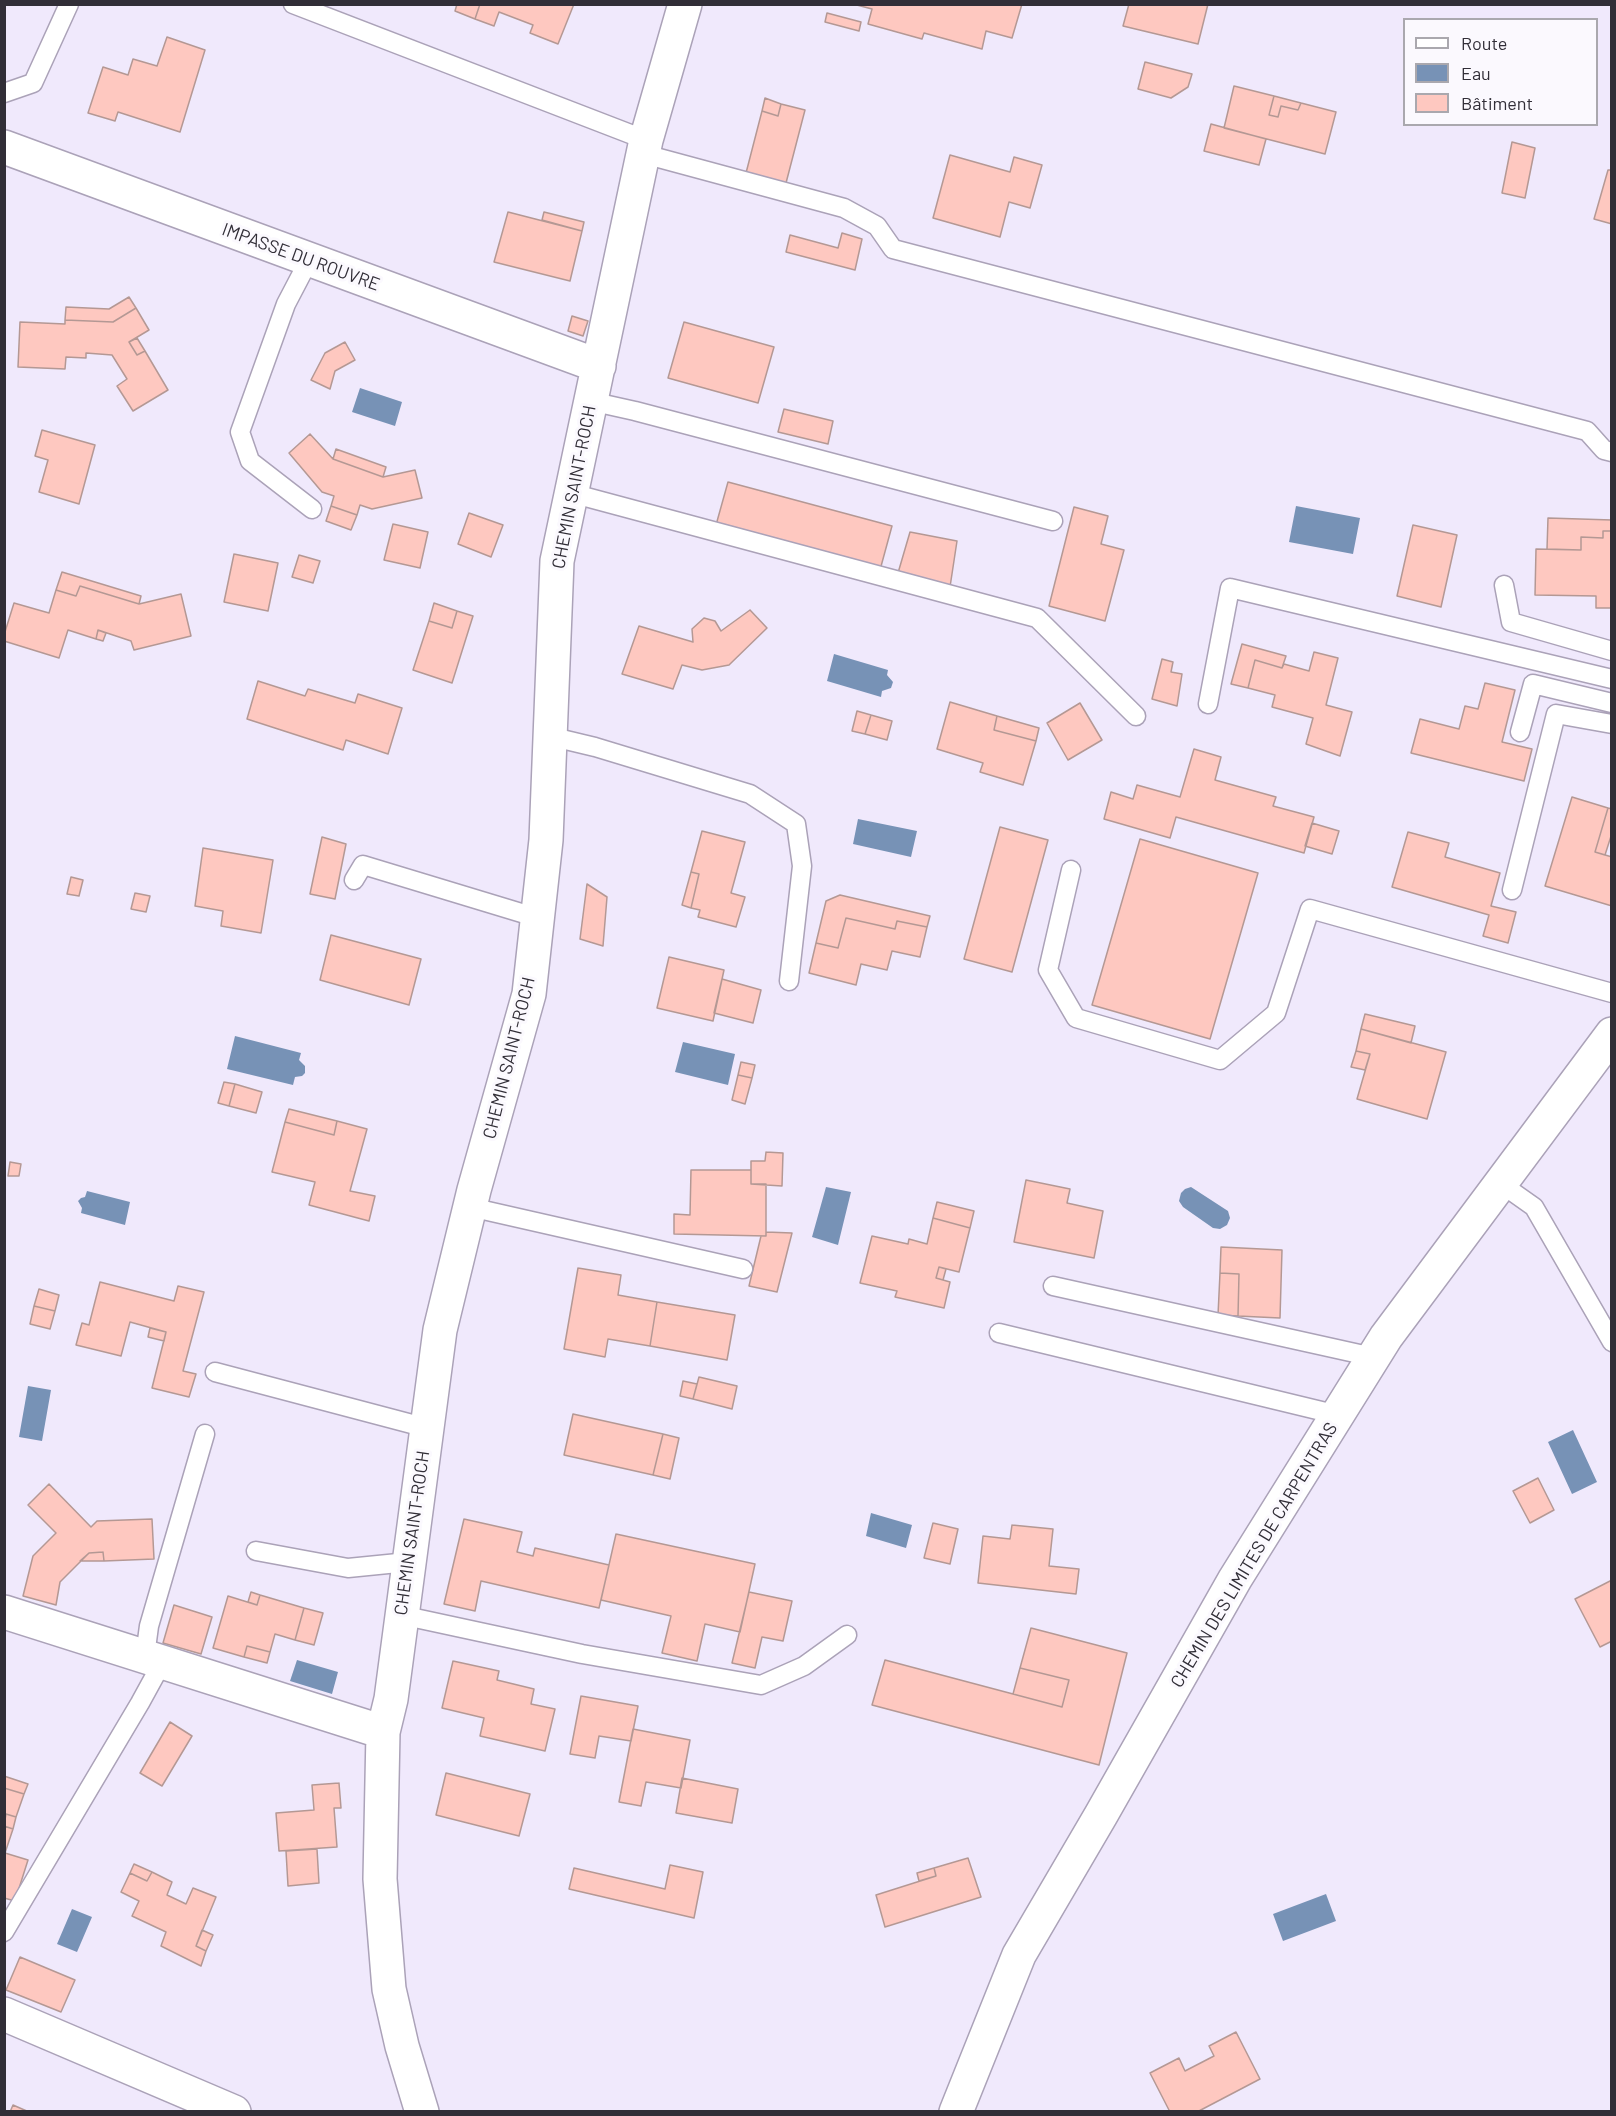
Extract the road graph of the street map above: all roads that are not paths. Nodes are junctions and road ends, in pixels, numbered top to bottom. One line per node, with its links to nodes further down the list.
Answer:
1 (69, 4): 4 (lane)
2 (293, 4): 6 (lane)
3 (685, 4): 6 (street, CHEMIN SAINT-ROCH)
4 (4, 93)
5 (4, 147): 7 (street, IMPASSE DU ROUVRE)
6 (645, 147): 8 (street, CHEMIN SAINT-ROCH); 10 (lane)
7 (309, 260): 8 (street, IMPASSE DU ROUVRE); 12 (lane)
8 (599, 366): 9 (street, CHEMIN SAINT-ROCH)
9 (590, 401): 11 (street, CHEMIN SAINT-ROCH); 13 (lane)
10 (1611, 452)
11 (571, 493): 19 (lane); 22 (street, CHEMIN SAINT-ROCH)
12 (312, 509)
13 (1053, 521)
14 (1504, 585): 15 (lane)
15 (1611, 651)
16 (1611, 679): 18 (lane)
17 (1611, 703): 21 (lane)
18 (1208, 704)
19 (1136, 716)
20 (1611, 724): 25 (lane)
21 (1520, 732)
22 (549, 736): 26 (street, CHEMIN SAINT-ROCH); 27 (lane)
23 (1071, 870): 28 (lane)
24 (354, 880): 26 (lane)
25 (1512, 890)
26 (538, 918): 31 (street, CHEMIN SAINT-ROCH)
27 (789, 981)
28 (1611, 993)
29 (1611, 1034): 30 (street, CHEMIN DES LIMITES DE CARPENTRAS)
30 (1500, 1183): 35 (lane); 36 (street, CHEMIN DES LIMITES DE CARPENTRAS)
31 (470, 1208): 32 (lane); 39 (street, CHEMIN SAINT-ROCH)
32 (743, 1269)
33 (1053, 1286): 36 (lane)
34 (999, 1333): 38 (lane)
35 (1611, 1342)
36 (1373, 1357): 38 (street, CHEMIN DES LIMITES DE CARPENTRAS)
37 (215, 1372): 39 (lane)
38 (1338, 1415): 52 (street, CHEMIN DES LIMITES DE CARPENTRAS)
39 (427, 1428): 42 (street, CHEMIN SAINT-ROCH)
40 (205, 1434): 46 (lane)
41 (256, 1551): 42 (lane)
42 (408, 1562): 44 (street, CHEMIN SAINT-ROCH)
43 (4, 1612): 46 (street)
44 (401, 1616): 45 (lane); 47 (street, CHEMIN SAINT-ROCH)
45 (847, 1635)
46 (154, 1658): 47 (street); 48 (lane)
47 (383, 1732): 51 (street, CHEMIN SAINT-ROCH)
48 (4, 1932)
49 (4, 2014): 50 (street)
50 (234, 2112)
51 (422, 2112)
52 (956, 2112)

